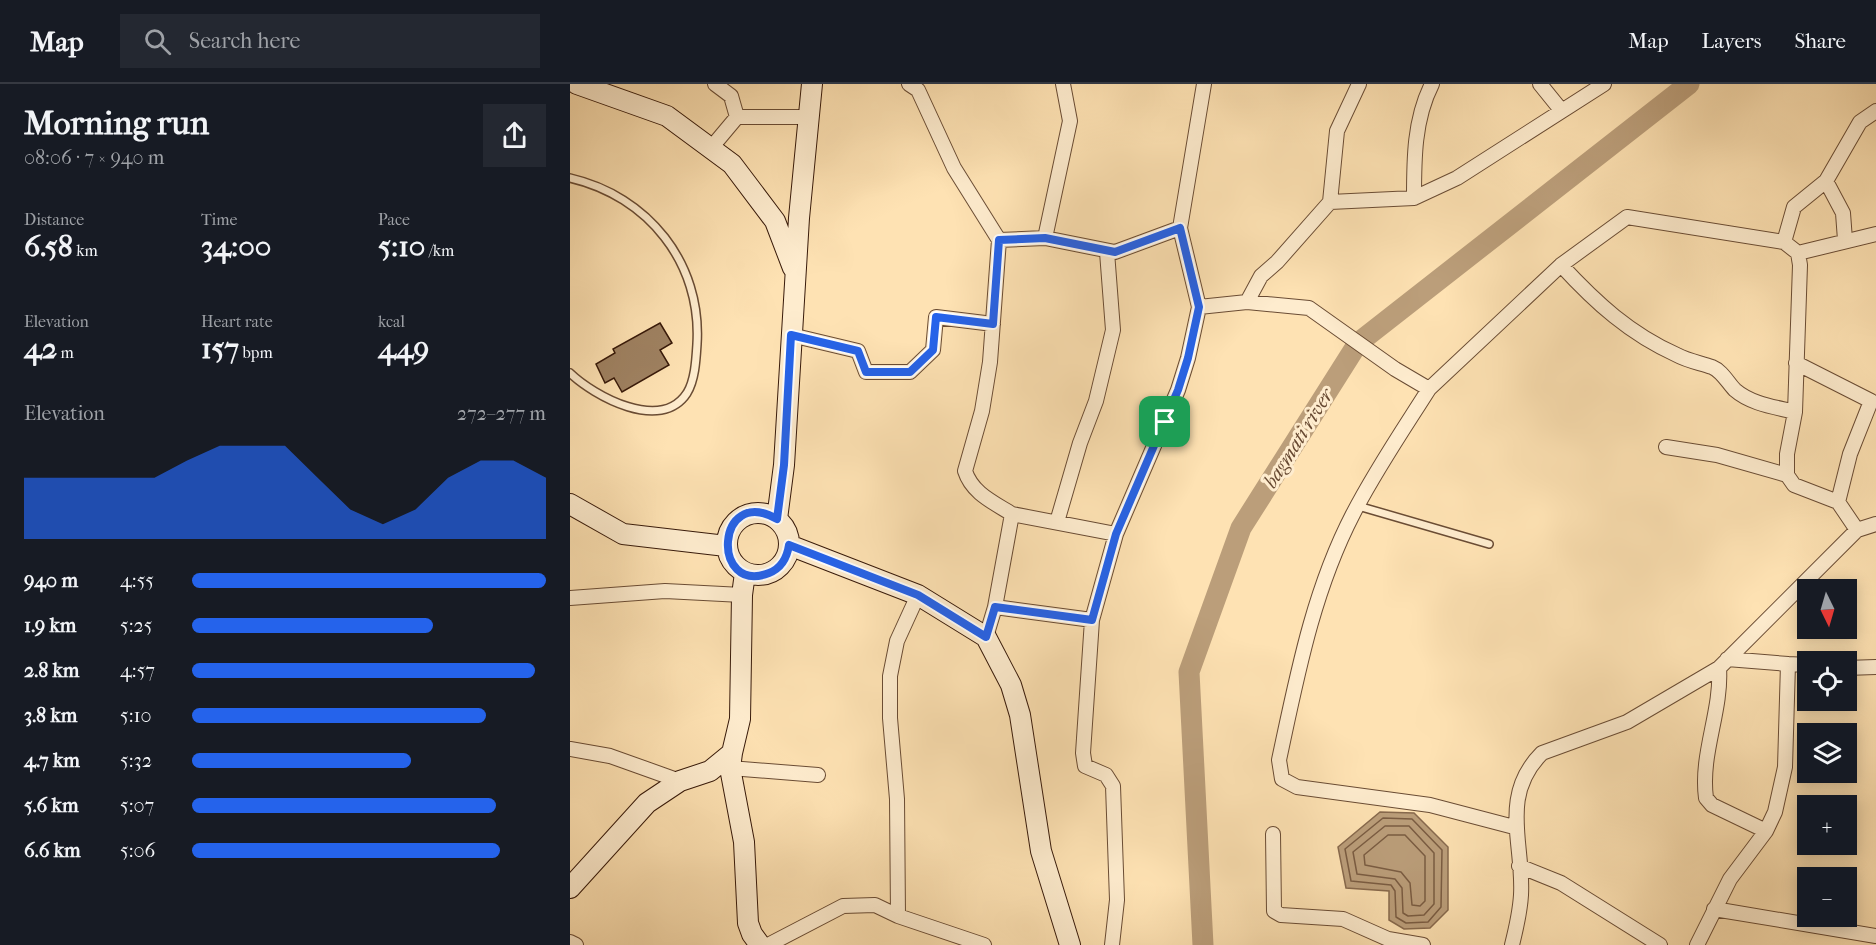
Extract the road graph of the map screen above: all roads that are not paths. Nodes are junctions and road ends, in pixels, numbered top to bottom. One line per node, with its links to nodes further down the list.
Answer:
1 (577, 84): 15 (street)
2 (715, 84): 13 (street)
3 (812, 84): 14 (street)
4 (1063, 84): 22 (street)
5 (1204, 84): 20 (street)
6 (1359, 84): 19 (street)
7 (1432, 84): 18 (street)
8 (1540, 84): 11 (street)
9 (1604, 84): 11 (street)
10 (916, 86): 23 (street)
11 (1561, 110): 18 (street)
12 (1876, 111): 17 (street)
13 (737, 117): 14 (street); 15 (street)
14 (810, 117): 29 (street)
15 (711, 148): 29 (street)
16 (570, 178): 35 (lane)
17 (1826, 180): 24 (street); 25 (street)
18 (1414, 198): 19 (street)
19 (1330, 202): 30 (street)
20 (1180, 228): 26 (street); 31 (street)
21 (1876, 234): 24 (street)
22 (1045, 238): 23 (street); 26 (street)
23 (999, 240): 32 (street)
24 (1845, 240): 27 (street)
25 (1784, 242): 27 (street); 28 (street)
26 (1107, 252): 46 (street)
27 (1798, 253): 34 (street)
28 (1561, 265): 36 (street); 38 (street)
29 (795, 273): 33 (street)
30 (1247, 302): 31 (street); 36 (street)
31 (1199, 307): 49 (street)
32 (993, 324): 33 (street); 44 (street)
33 (791, 335): 45 (street)
34 (1796, 363): 37 (street); 38 (street)
35 (570, 373)
36 (1429, 388): 43 (street)
37 (1873, 403): 41 (street)
38 (1795, 412): 40 (street)
39 (1666, 447): 40 (street)
40 (1787, 476): 41 (street)
41 (1838, 502): 48 (street)
42 (570, 504): 52 (street)
43 (1358, 506): 50 (lane); 69 (street)
44 (1012, 514): 46 (street); 57 (street)
45 (777, 519): 51 (street); 52 (street)
46 (1057, 522): 49 (street)
47 (1876, 524): 48 (street)
48 (1857, 530): 60 (street)
49 (1116, 534): 58 (street)
50 (1490, 544)
51 (789, 545): 53 (street); 55 (street)
52 (726, 546): 53 (street)
53 (745, 573): 54 (street)
54 (742, 595): 56 (street); 66 (street)
55 (918, 595): 59 (street); 75 (street)
56 (570, 598)
57 (995, 607): 58 (street); 59 (street)
58 (1092, 620): 83 (street)
59 (986, 637): 82 (street)
60 (1723, 664): 61 (street); 69 (street); 70 (street)
61 (1788, 664): 62 (street); 70 (street)
62 (1797, 664)
63 (1876, 667): 64 (street)
64 (1857, 668)
65 (570, 749): 68 (street)
66 (731, 760): 67 (street); 68 (street); 79 (street)
67 (818, 775)
68 (680, 781): 73 (street)
69 (1514, 827): 72 (street)
70 (1766, 831): 74 (street)
71 (1273, 834): 84 (street)
72 (1519, 866): 85 (street); 86 (street)
73 (570, 888)
74 (1714, 909): 76 (street); 87 (street)
75 (898, 916): 80 (street); 81 (street)
76 (1876, 936)
77 (570, 942): 78 (street)
78 (576, 945)
79 (760, 945)
80 (768, 945)
81 (984, 945)
82 (1070, 945)
83 (1112, 945)
84 (1423, 945)
85 (1512, 945)
86 (1660, 945)
87 (1697, 945)

